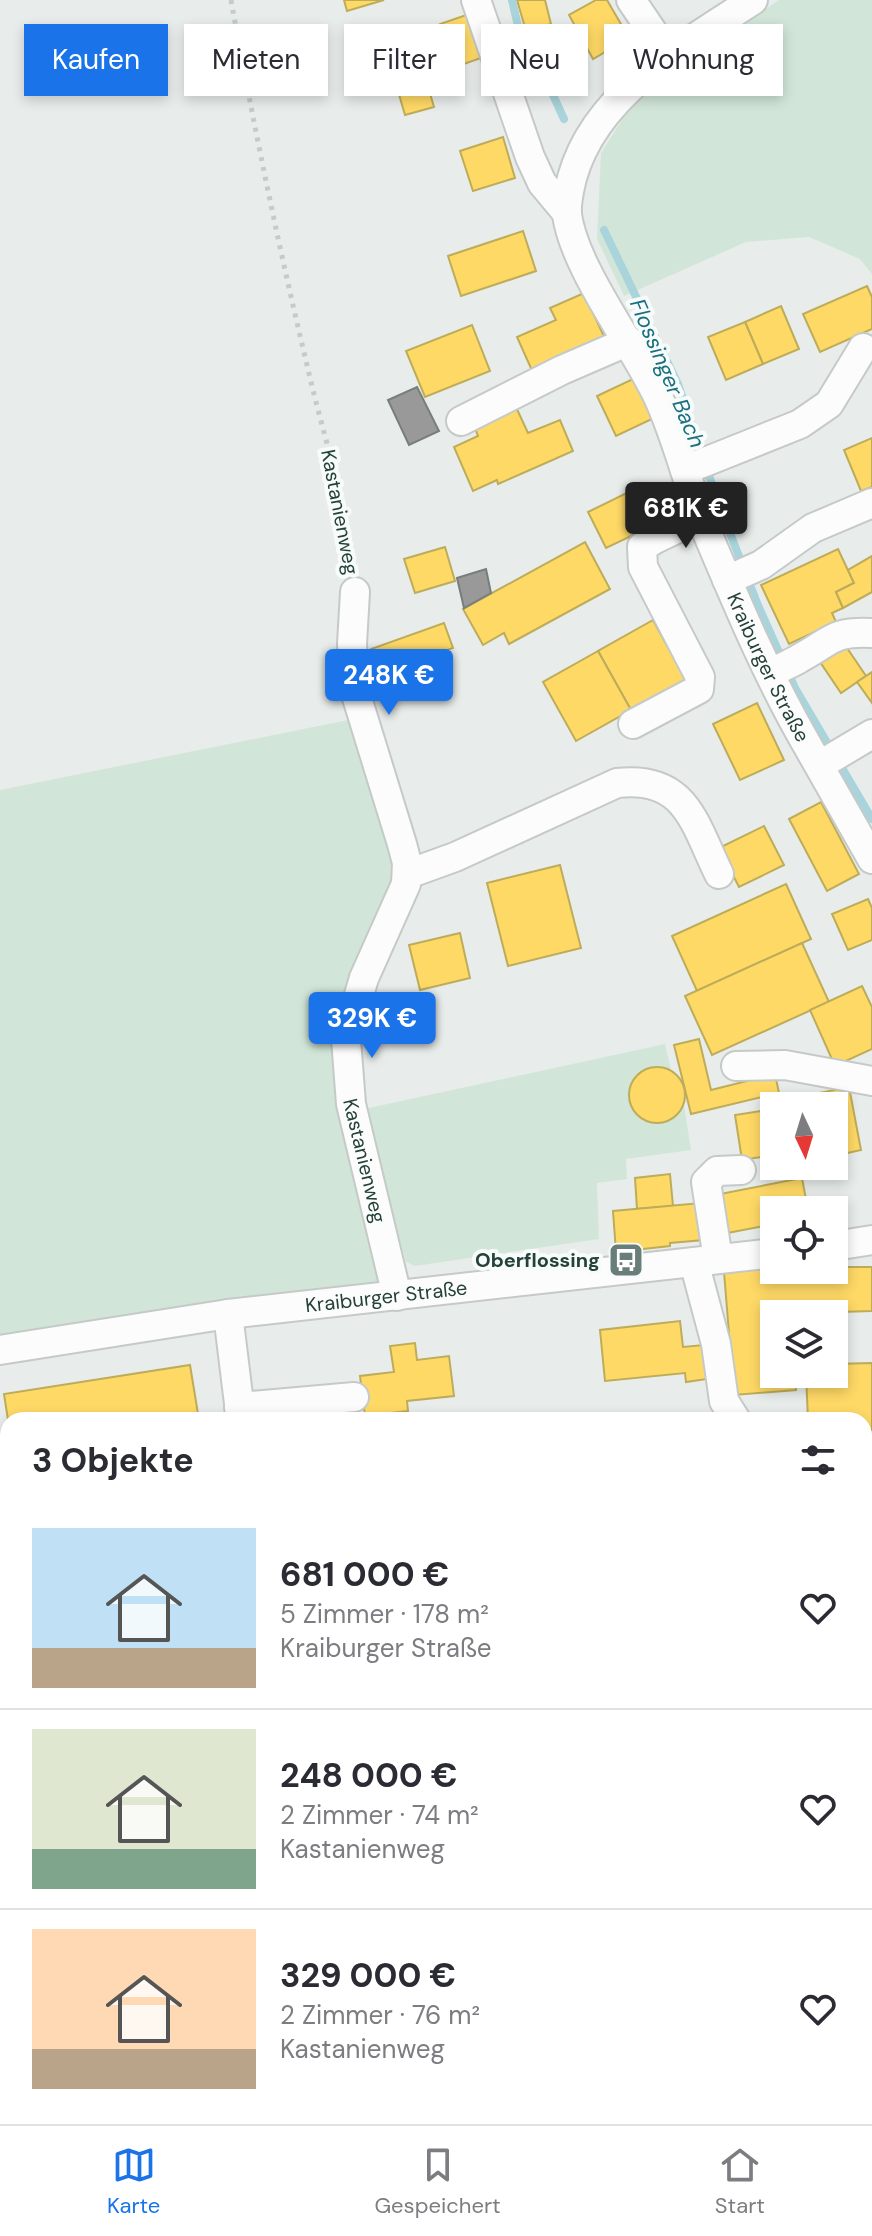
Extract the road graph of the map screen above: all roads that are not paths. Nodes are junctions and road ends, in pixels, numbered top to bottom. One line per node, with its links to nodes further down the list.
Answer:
1 (476, 0): 7 (street)
2 (631, 0): 4 (street)
3 (753, 0): 5 (street, Kraiburger Straße)
4 (647, 24)
5 (717, 24)
6 (624, 96): 7 (street, Kraiburger Straße)
7 (567, 213): 8 (street, Kraiburger Straße)
8 (629, 341): 10 (street); 11 (street, Kraiburger Straße)
9 (863, 348): 11 (street)
10 (461, 421)
11 (698, 465): 13 (street, Kraiburger Straße)
12 (872, 503): 14 (street)
13 (701, 517): 14 (street, Kraiburger Straße); 18 (street)
14 (730, 578): 17 (street, Kraiburger Straße)
15 (355, 592): 22 (street, Kastanienweg)
16 (872, 633): 17 (street)
17 (774, 672): 19 (street, Kraiburger Straße)
18 (633, 724)
19 (841, 752): 20 (street, Kraiburger Straße)
20 (860, 818): 21 (street, Kraiburger Straße)
21 (872, 859)
22 (408, 874): 23 (street); 31 (street, Kastanienweg)
23 (719, 874)
24 (736, 1066): 25 (street)
25 (872, 1081)
26 (741, 1170): 30 (street)
27 (872, 1240): 28 (street)
28 (848, 1244)
29 (760, 1254): 30 (street, Kraiburger Straße)
30 (706, 1260): 31 (street, Kraiburger Straße); 37 (street)
31 (397, 1296): 32 (street, Kraiburger Straße)
32 (228, 1314): 33 (street, Kraiburger Straße); 35 (street)
33 (0, 1350)
34 (354, 1397): 36 (street)
35 (240, 1412)
36 (253, 1412)
37 (731, 1412)

